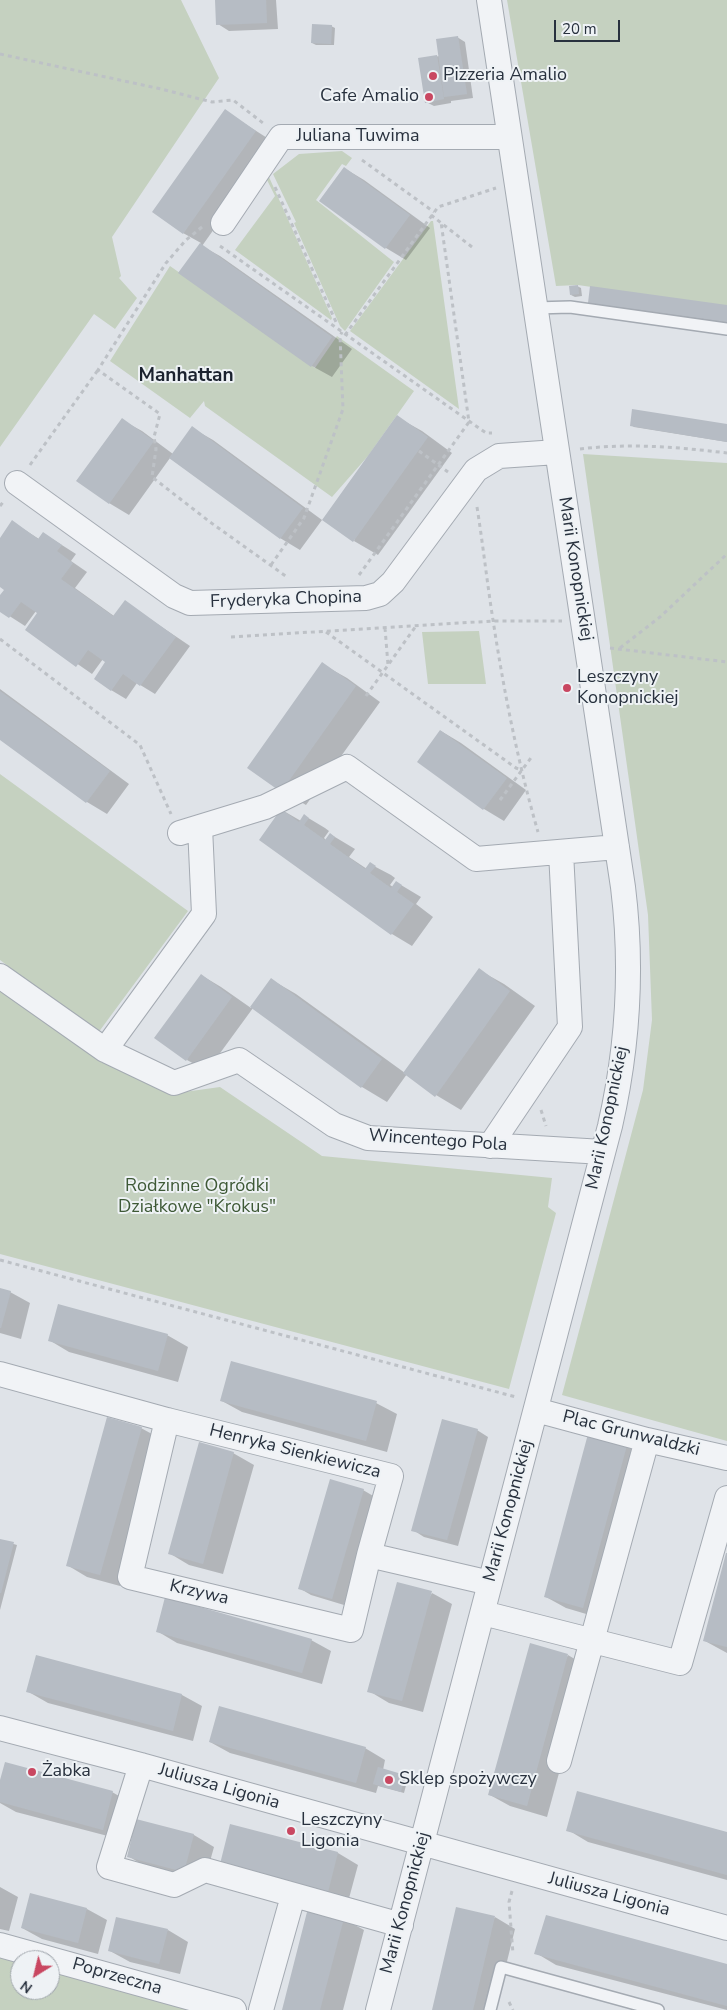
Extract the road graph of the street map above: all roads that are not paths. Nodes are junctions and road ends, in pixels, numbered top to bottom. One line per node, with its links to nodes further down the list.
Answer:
1 (489, 0): 2 (street, Marii Konopnickiej)
2 (509, 137): 3 (street, Juliana Tuwima); 4 (street, Marii Konopnickiej)
3 (214, 229)
4 (535, 308): 5 (lane); 6 (street, Marii Konopnickiej)
5 (727, 329)
6 (557, 452): 7 (street, Fryderyka Chopina); 8 (street, Marii Konopnickiej)
7 (17, 483)
8 (617, 847): 9 (street); 13 (street, Marii Konopnickiej)
9 (561, 852): 11 (street); 12 (street)
10 (0, 976): 11 (street, Wincentego Pola)
11 (105, 1050): 12 (street, Wincentego Pola)
12 (490, 1146): 13 (street, Wincentego Pola)
13 (603, 1152): 15 (street, Marii Konopnickiej)
14 (0, 1374): 16 (street, Henryka Sienkiewicza)
15 (529, 1404): 17 (street, Plac Grunwaldzki); 21 (street, Marii Konopnickiej)
16 (167, 1420): 20 (street, Henryka Sienkiewicza); 20 (street, Krzywa)
17 (647, 1440): 18 (street, Plac Grunwaldzki); 23 (street)
18 (727, 1458)
19 (727, 1498): 23 (street)
20 (369, 1555): 21 (street)
21 (490, 1583): 22 (street, Marii Konopnickiej)
22 (483, 1613): 23 (street); 27 (street, Marii Konopnickiej)
23 (591, 1640): 25 (street)
24 (0, 1728): 26 (street, Juliusza Ligonia)
25 (559, 1761)
26 (141, 1765): 27 (street, Juliusza Ligonia); 28 (street)
27 (422, 1844): 29 (street, Marii Konopnickiej); 30 (street, Juliusza Ligonia)
28 (293, 1896): 29 (street); 33 (street)
29 (401, 1925): 34 (street, Marii Konopnickiej)
30 (727, 1928)
31 (0, 1945): 32 (street, Poprzeczna)
32 (234, 2010)
33 (261, 2010)
34 (378, 2010)
35 (490, 2010): 36 (lane)
36 (658, 2010)

